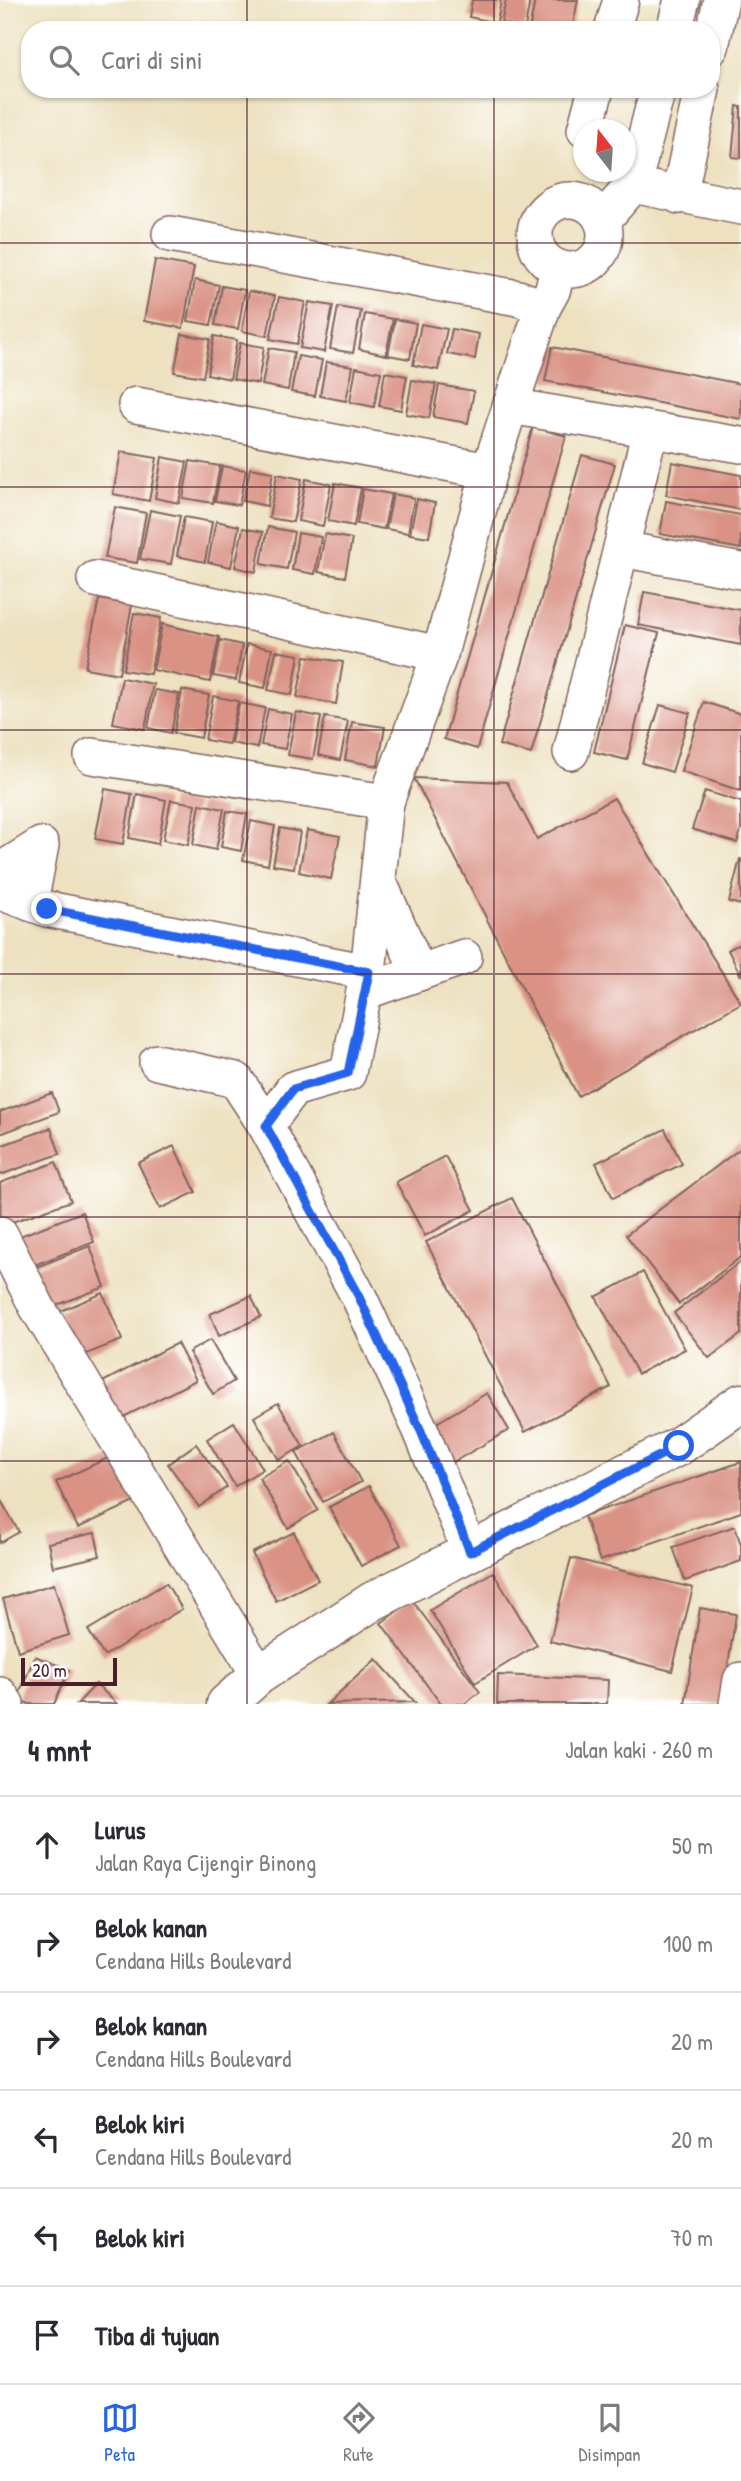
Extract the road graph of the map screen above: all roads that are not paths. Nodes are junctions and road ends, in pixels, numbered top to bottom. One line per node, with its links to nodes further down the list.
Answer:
1 (621, 0): 4 (street)
2 (681, 0): 5 (street)
3 (727, 8): 6 (street)
4 (615, 21)
5 (676, 21)
6 (720, 25)
7 (594, 98): 10 (street)
8 (656, 98): 11 (street)
9 (700, 98): 12 (street)
10 (588, 119)
11 (633, 185): 12 (street); 14 (street)
12 (679, 196): 13 (street)
13 (741, 207)
14 (602, 221): 16 (street); 16 (street)
15 (170, 233): 17 (street)
16 (559, 268): 17 (street)
17 (543, 307): 19 (street)
18 (136, 405): 22 (street)
19 (510, 407): 20 (street); 22 (street)
20 (650, 429): 21 (street); 23 (street)
21 (741, 445)
22 (489, 471): 26 (street)
23 (621, 549): 24 (street); 27 (street)
24 (741, 571)
25 (95, 579): 26 (street)
26 (440, 654): 29 (street)
27 (571, 752)
28 (92, 757): 29 (street)
29 (386, 802): 31 (street)
30 (0, 871): 32 (street)
31 (378, 879): 34 (street); 35 (street)
32 (15, 897): 35 (street)
33 (464, 957): 34 (street)
34 (419, 973): 35 (street)
35 (366, 982): 38 (street)
36 (157, 1062): 37 (street)
37 (236, 1080): 38 (street); 39 (street)
38 (293, 1089): 39 (street)
39 (266, 1126): 42 (street)
40 (0, 1234): 43 (street)
41 (741, 1403): 42 (street)
42 (470, 1552): 43 (street)
43 (259, 1675): 47 (street)
44 (741, 1680): 48 (street)
45 (0, 1695): 46 (street)
46 (6, 1704)
47 (226, 1704)
48 (737, 1704)

